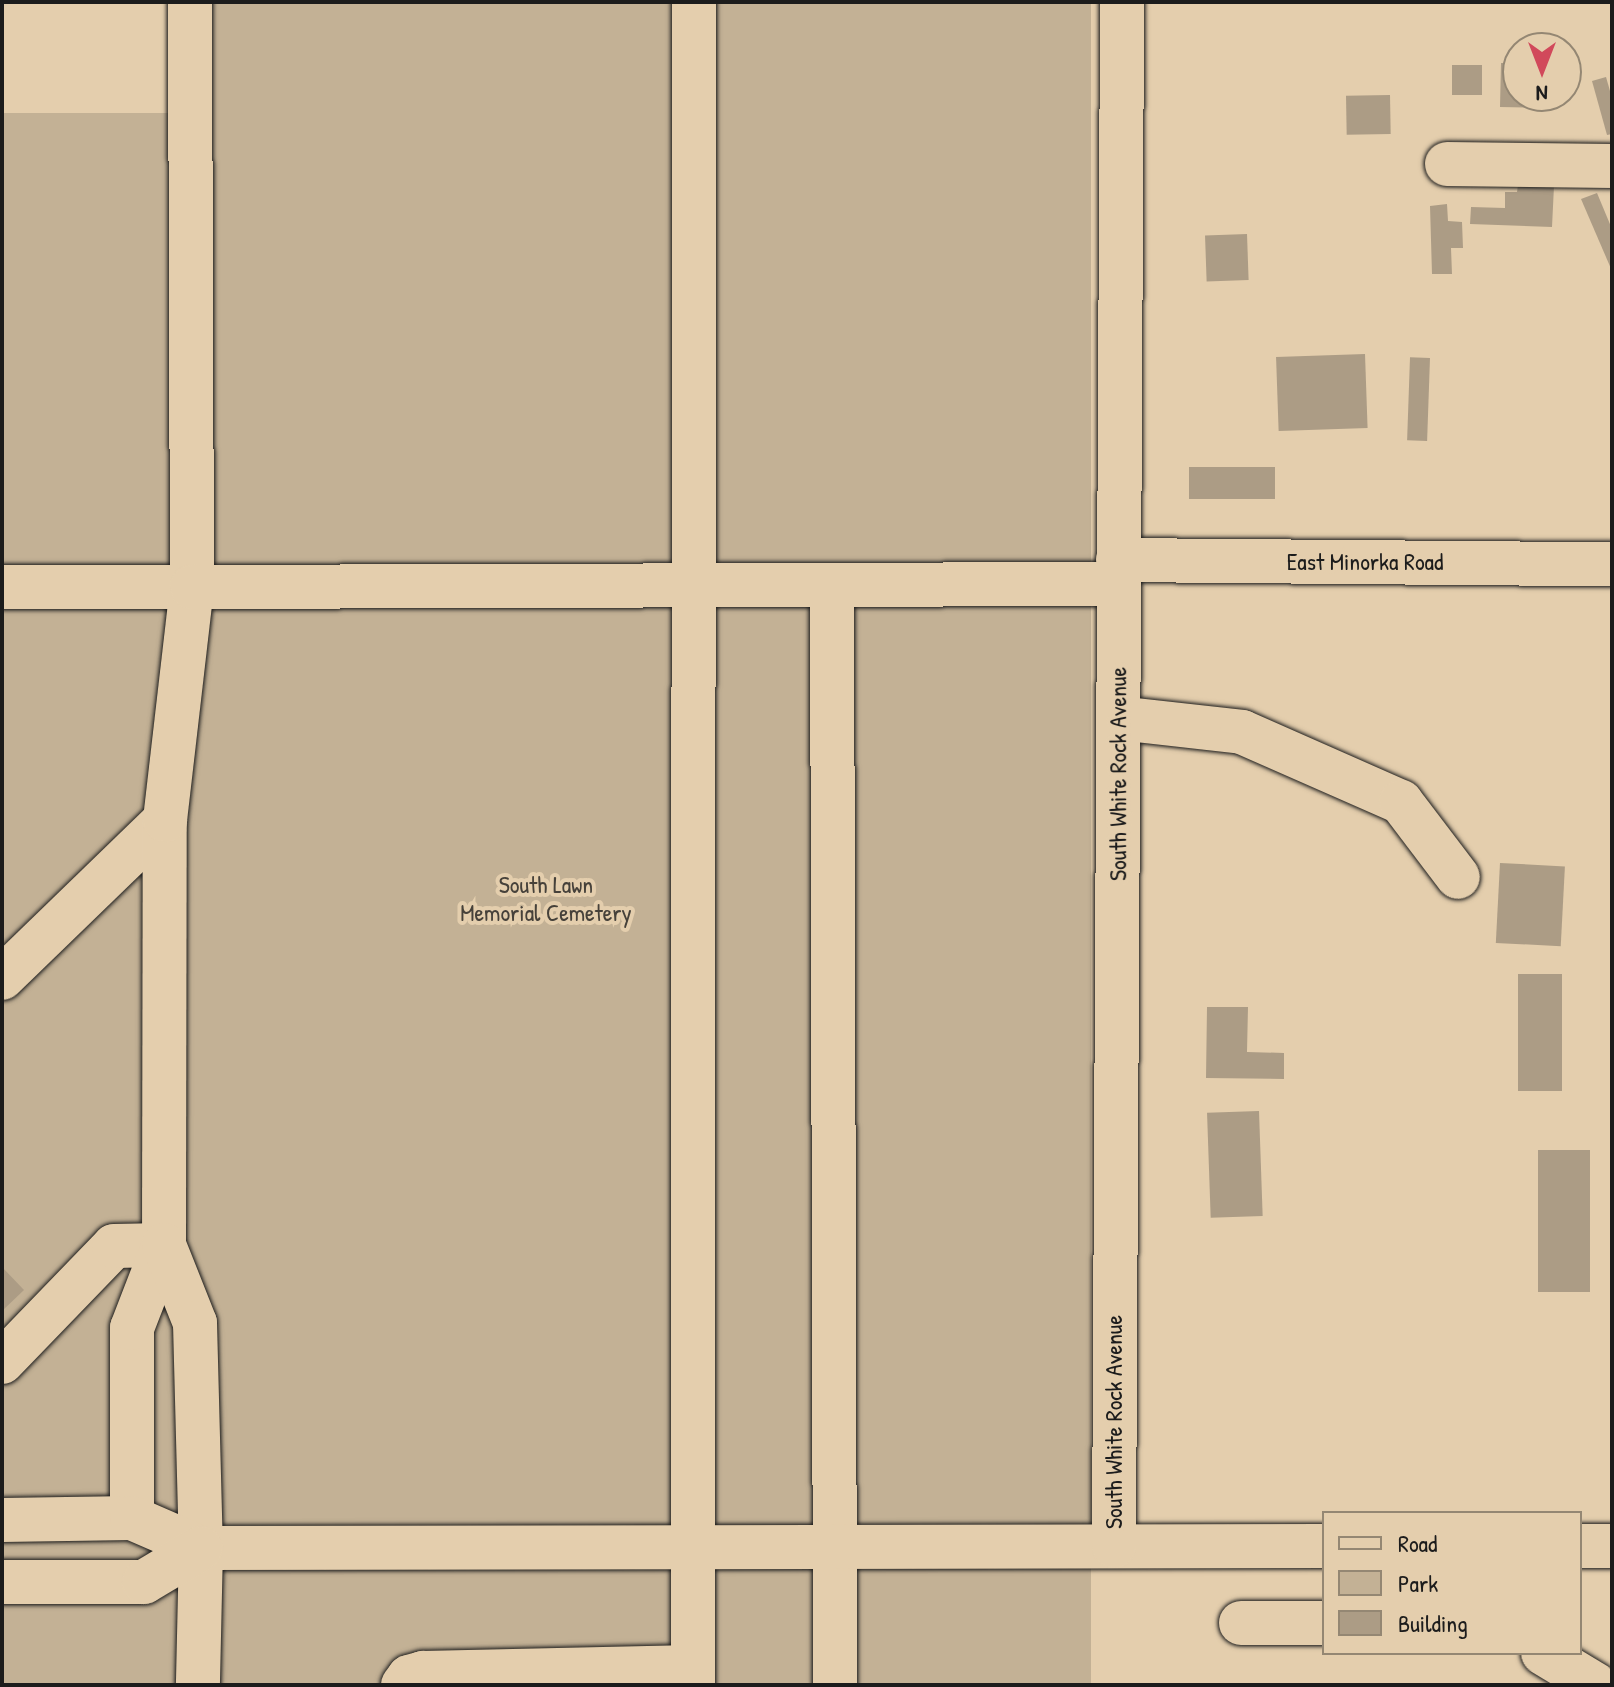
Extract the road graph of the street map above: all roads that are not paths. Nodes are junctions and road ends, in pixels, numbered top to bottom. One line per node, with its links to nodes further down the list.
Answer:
1 (190, 2): 11 (street)
2 (694, 2): 8 (street)
3 (1122, 2): 7 (street, South White Rock Avenue)
4 (1447, 164): 5 (street)
5 (1612, 166)
6 (1612, 564): 7 (street, East Minorka Road)
7 (1118, 572): 9 (street, East Minorka Road); 12 (street, South White Rock Avenue)
8 (696, 585): 9 (street, East Minorka Road); 11 (street, East Minorka Road); 24 (street)
9 (832, 585): 25 (street)
10 (2, 587): 11 (street, East Minorka Road)
11 (192, 587): 13 (street)
12 (1118, 718): 14 (street); 20 (street, South White Rock Avenue)
13 (165, 820): 15 (street); 16 (street)
14 (1458, 877)
15 (2, 978)
16 (164, 1245): 17 (street); 18 (street); 26 (street)
17 (2, 1362)
18 (132, 1518): 19 (street); 26 (street)
19 (2, 1520)
20 (1114, 1546): 21 (street); 25 (street)
21 (1322, 1546)
22 (1582, 1546): 23 (street)
23 (1612, 1546)
24 (692, 1547): 25 (street); 26 (street); 31 (street)
25 (835, 1547): 34 (street)
26 (201, 1548): 27 (street); 32 (street)
27 (2, 1582)
28 (1241, 1623): 29 (street)
29 (1322, 1623)
30 (1546, 1655): 35 (street)
31 (693, 1676): 33 (street)
32 (198, 1685)
33 (403, 1685)
34 (835, 1685)
35 (1596, 1685)

